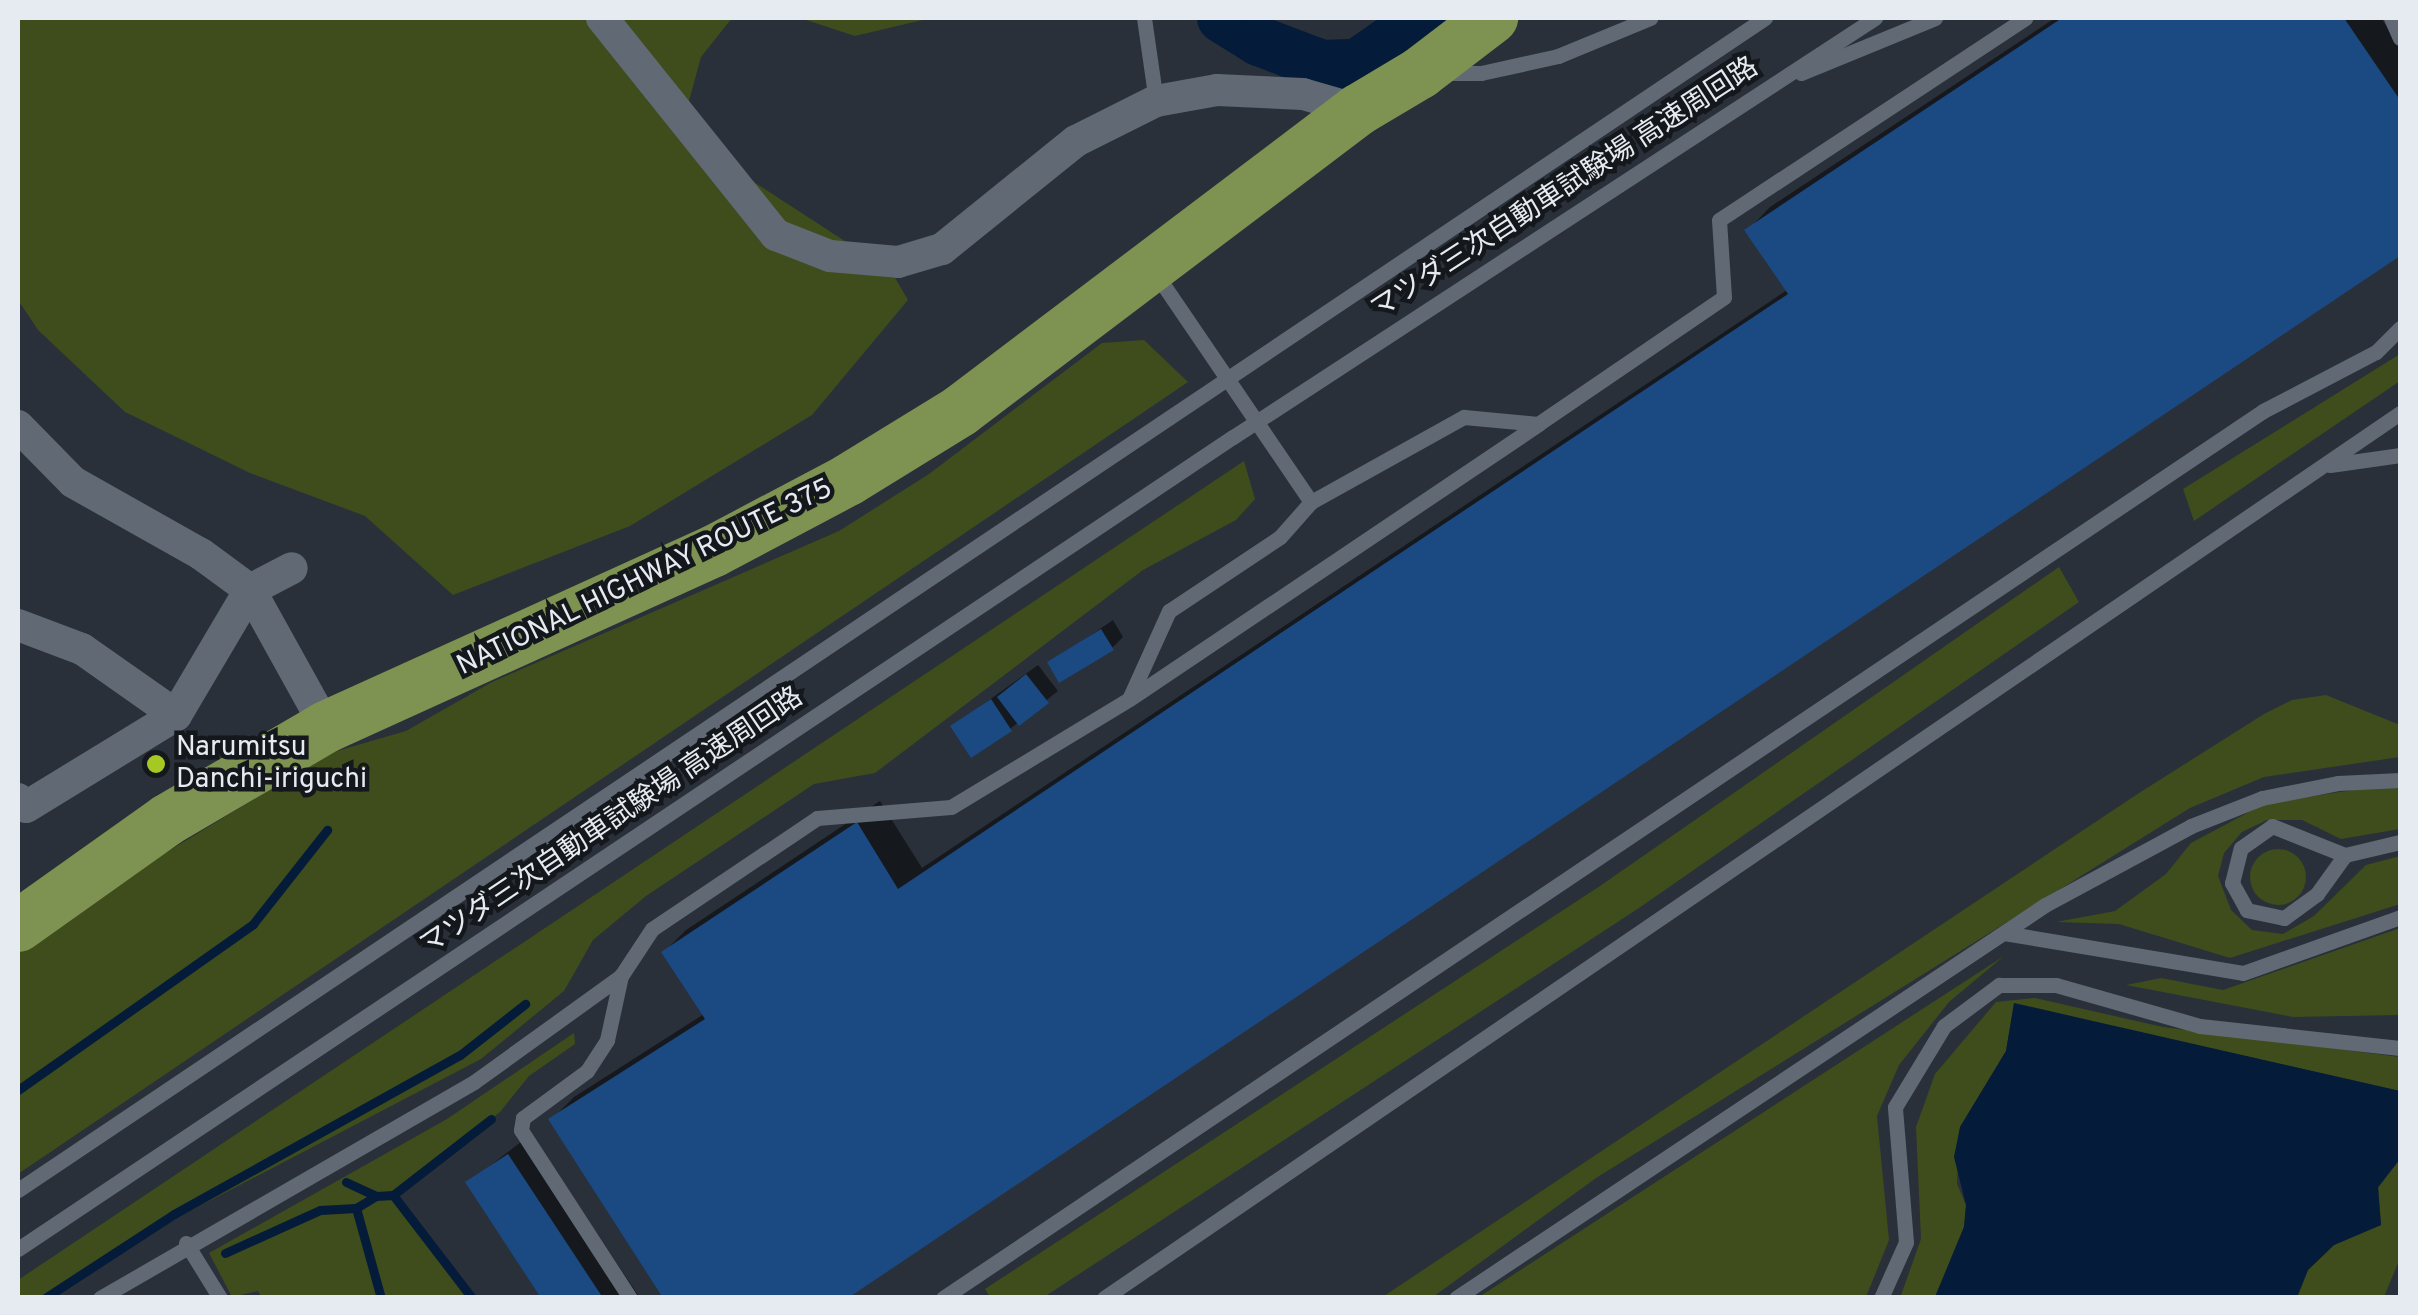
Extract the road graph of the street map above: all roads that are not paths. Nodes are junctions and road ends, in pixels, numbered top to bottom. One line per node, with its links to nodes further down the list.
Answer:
1 (602, 18): 13 (street)
2 (1144, 18): 13 (lane)
3 (1492, 18): 11 (highway, NATIONAL HIGHWAY ROUTE 375)
4 (1650, 18): 11 (lane)
5 (1765, 18): 39 (lane)
6 (1876, 18): 12 (lane, マツダ三次自動車試験場 高速周回路)
7 (1935, 18): 12 (lane)
8 (2025, 18): 19 (lane)
9 (2390, 18): 10 (lane)
10 (2400, 38)
11 (1420, 73): 14 (highway, NATIONAL HIGHWAY ROUTE 375)
12 (1772, 83): 41 (lane, マツダ三次自動車試験場 高速周回路)
13 (1156, 101): 14 (street)
14 (1358, 110): 15 (highway, NATIONAL HIGHWAY ROUTE 375)
15 (1154, 269): 23 (lane); 29 (highway, NATIONAL HIGHWAY ROUTE 375)
16 (2400, 328): 45 (lane)
17 (2400, 413): 18 (lane)
18 (2392, 423): 22 (lane)
19 (1538, 424): 23 (lane); 27 (lane)
20 (18, 426): 25 (street)
21 (2400, 455): 22 (lane)
22 (2324, 466): 46 (lane)
23 (1311, 502): 27 (lane)
24 (292, 568): 25 (street)
25 (250, 590): 28 (street); 29 (street)
26 (18, 625): 28 (street)
27 (1129, 699): 37 (lane)
28 (176, 715): 31 (street)
29 (326, 727): 35 (highway, NATIONAL HIGHWAY ROUTE 375)
30 (2400, 780): 36 (lane)
31 (18, 799)
32 (2400, 842): 33 (lane)
33 (2346, 856): 33 (lane)
34 (2400, 916): 36 (lane)
35 (18, 926)
36 (2004, 933): 47 (lane)
37 (621, 976): 40 (lane); 44 (lane)
38 (2400, 1048): 48 (lane)
39 (18, 1190)
40 (186, 1243): 42 (lane); 43 (lane)
41 (18, 1249)
42 (100, 1298)
43 (220, 1298)
44 (630, 1298)
45 (943, 1298)
46 (1104, 1298)
47 (1456, 1298)
48 (1881, 1298)

